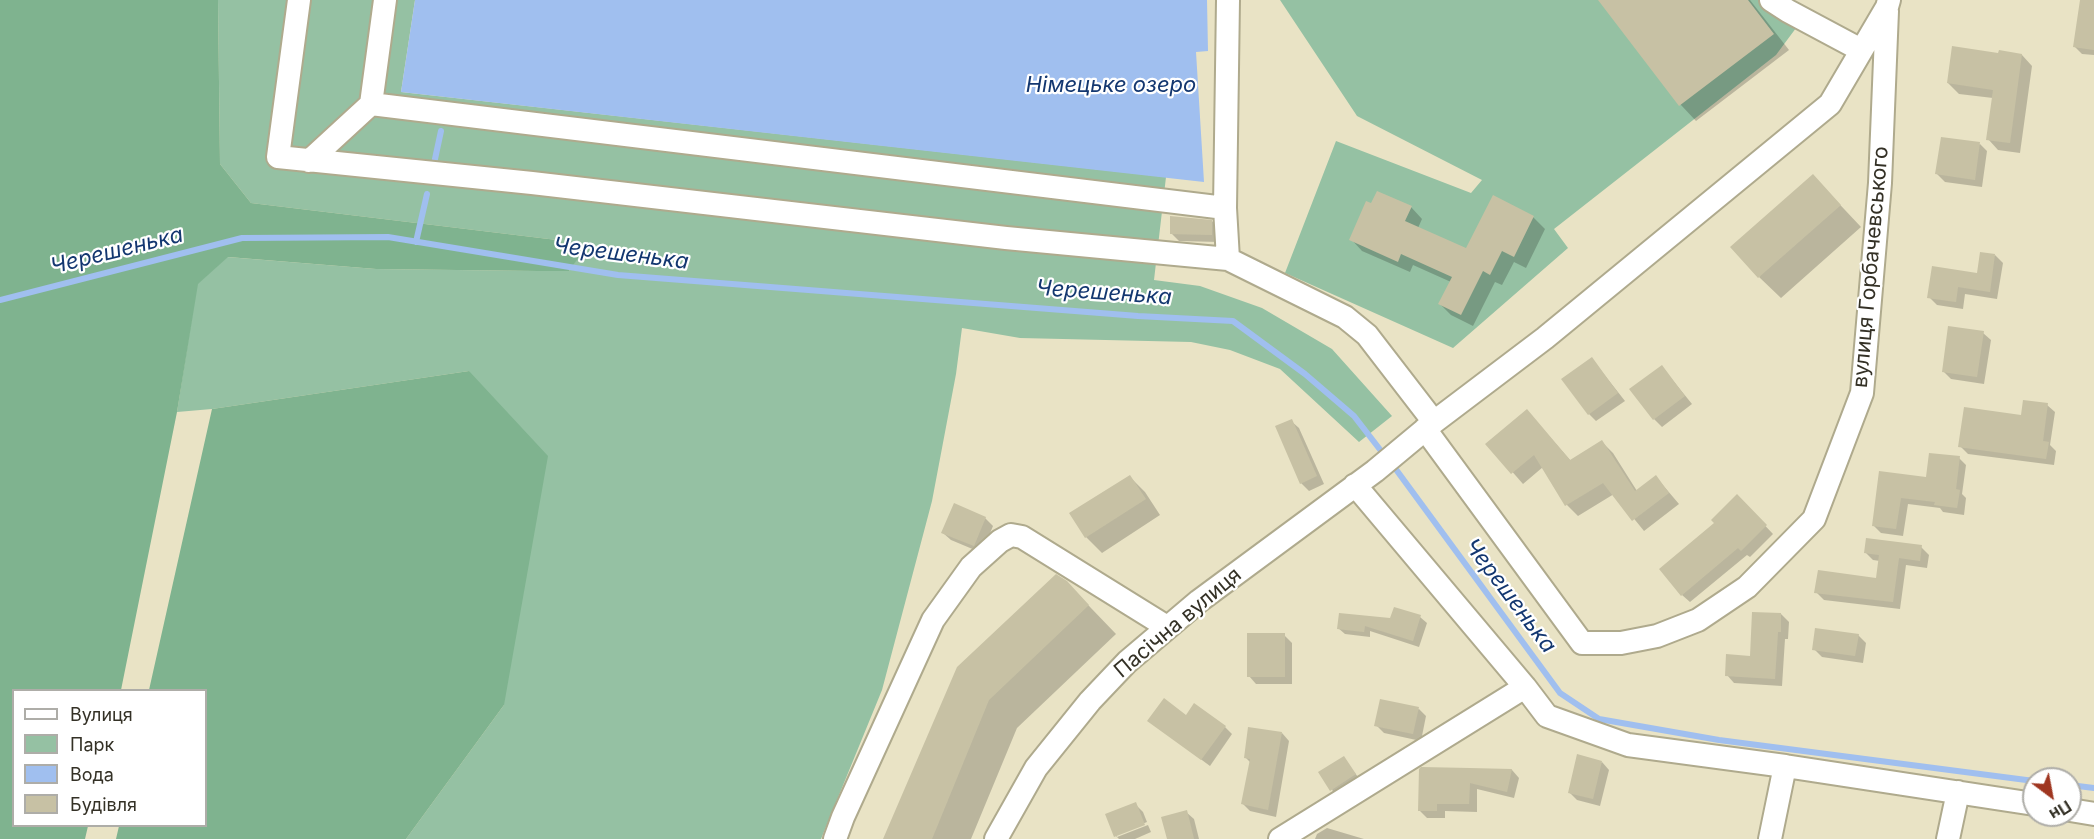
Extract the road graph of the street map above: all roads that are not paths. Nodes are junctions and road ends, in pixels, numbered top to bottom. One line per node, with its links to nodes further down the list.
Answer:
1 (299, 0): 8 (street)
2 (385, 0): 7 (street)
3 (1228, 0): 9 (street)
4 (1772, 0): 6 (street)
5 (1888, 3): 6 (street, Пасічна вулиця); 11 (street, вулиця Горбачевського)
6 (1861, 50): 11 (street, Пасічна вулиця)
7 (370, 104): 8 (street); 9 (street)
8 (309, 161): 10 (street)
9 (1225, 208): 10 (street)
10 (1227, 259): 11 (street)
11 (1430, 425): 12 (street, Пасічна вулиця)
12 (1354, 485): 13 (street, Пасічна вулиця); 14 (street)
13 (1167, 627): 18 (street); 19 (street, Пасічна вулиця)
14 (1525, 687): 15 (street); 20 (street)
15 (1785, 766): 16 (street); 21 (street)
16 (1958, 792): 17 (street); 22 (street)
17 (2022, 802)
18 (835, 839)
19 (996, 839)
20 (1280, 839)
21 (1770, 839)
22 (1948, 839)

